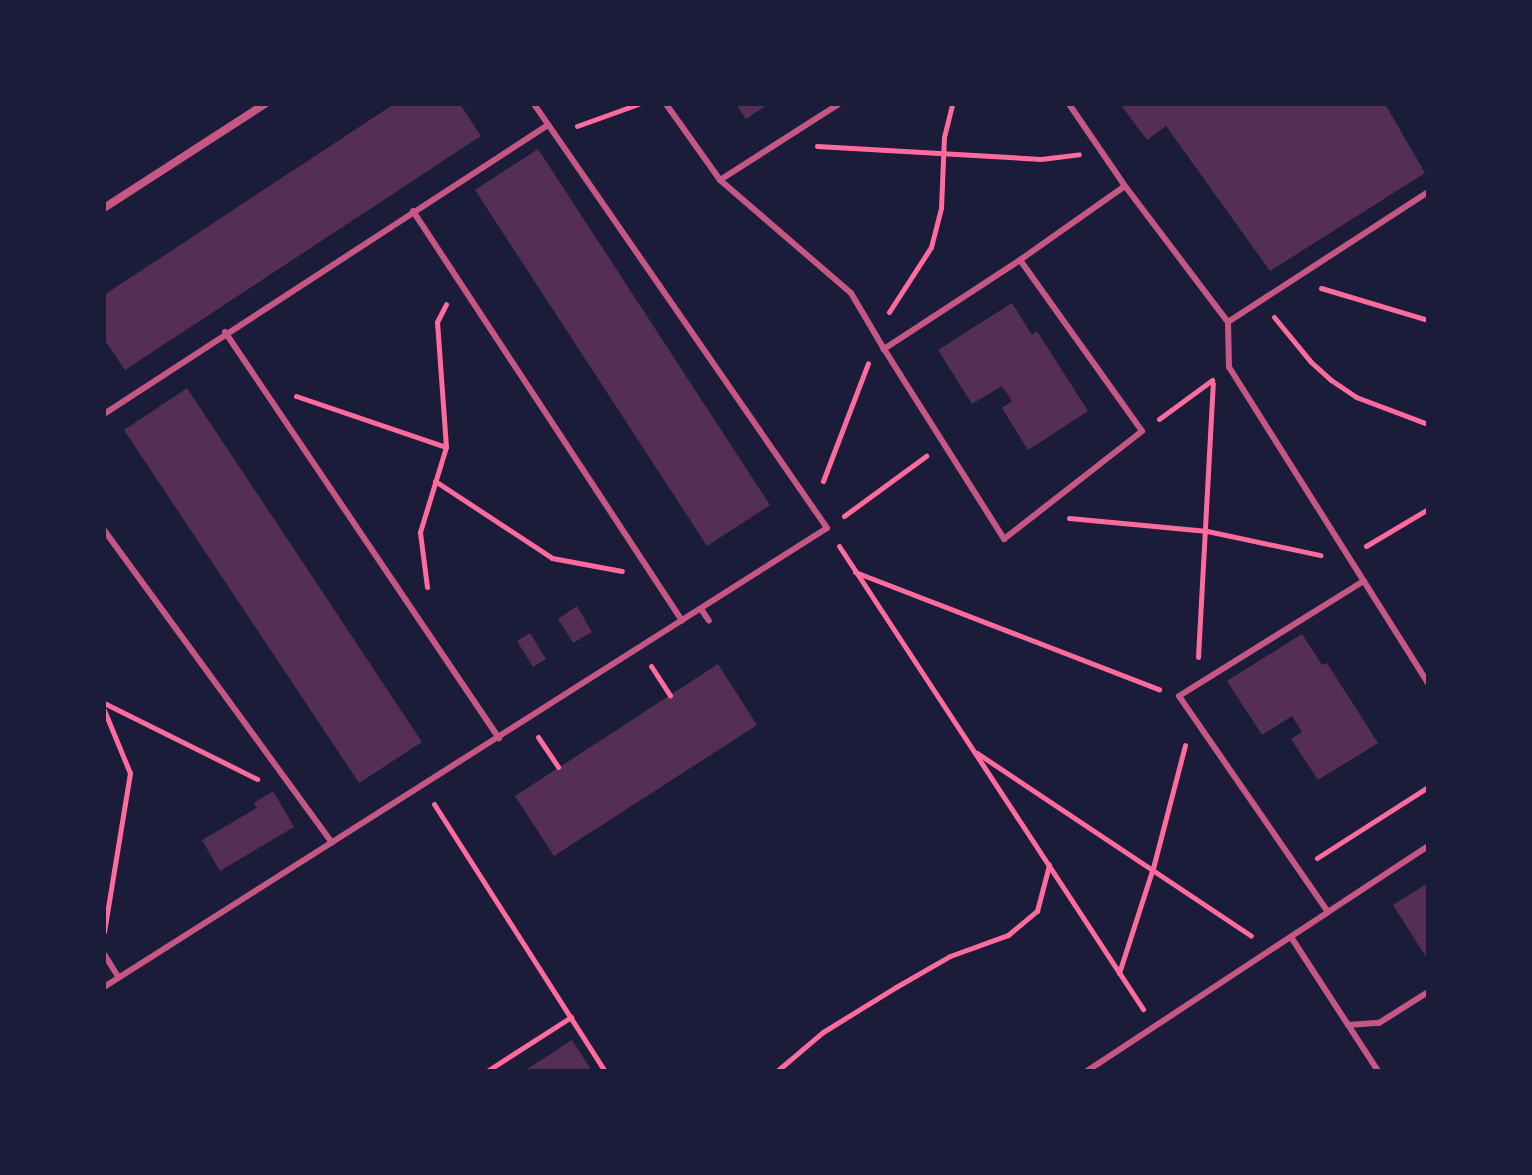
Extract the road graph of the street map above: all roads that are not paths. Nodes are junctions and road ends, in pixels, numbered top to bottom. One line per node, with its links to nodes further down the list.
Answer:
1 (265, 104): 10 (street)
2 (534, 104): 6 (lane)
3 (666, 104): 7 (lane)
4 (839, 104): 7 (lane)
5 (1069, 104): 8 (lane)
6 (548, 125): 11 (lane); 19 (lane)
7 (720, 180): 15 (lane)
8 (1125, 186): 12 (lane); 13 (lane)
9 (1428, 192): 13 (lane)
10 (104, 208)
11 (413, 211): 14 (lane); 20 (lane)
12 (1020, 260): 15 (lane); 15 (lane)
13 (1228, 322): 18 (lane)
14 (225, 332): 16 (lane); 23 (lane)
15 (884, 349)
16 (104, 414)
17 (104, 530): 24 (lane)
18 (1364, 581): 22 (lane); 26 (lane)
19 (701, 609): 20 (lane); 21 (lane)
20 (682, 621): 23 (lane)
21 (709, 621)
22 (1428, 683)
23 (499, 738): 24 (lane)
24 (332, 843): 29 (lane)
25 (1428, 846): 26 (lane)
26 (1328, 912): 27 (lane)
27 (1291, 937): 32 (lane); 33 (lane)
28 (104, 954): 29 (lane)
29 (119, 978): 30 (lane)
30 (104, 987)
31 (1428, 992): 32 (lane)
32 (1348, 1025): 34 (lane)
33 (1087, 1071)
34 (1378, 1071)

